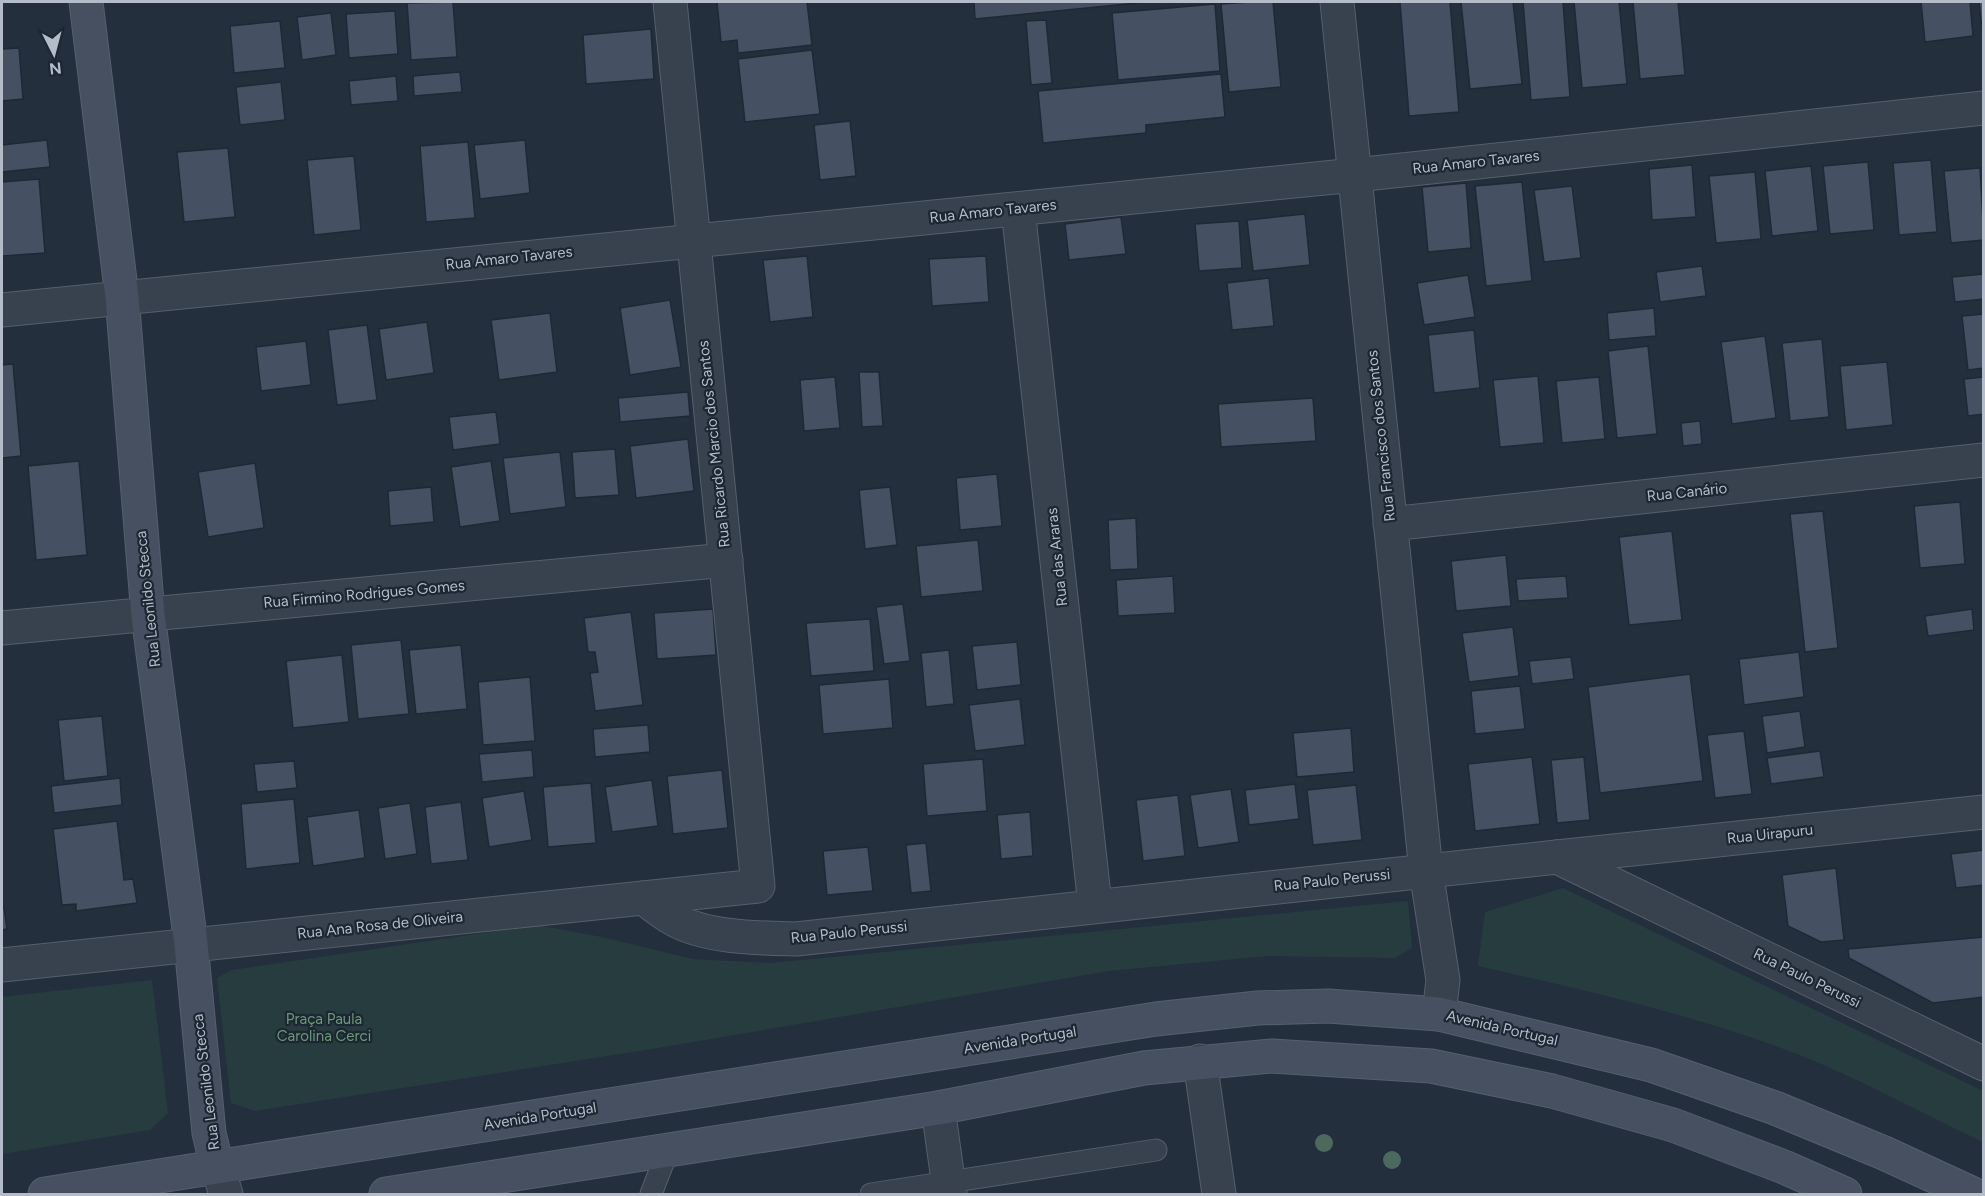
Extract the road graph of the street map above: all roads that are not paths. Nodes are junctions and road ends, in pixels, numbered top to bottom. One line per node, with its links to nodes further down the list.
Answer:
1 (86, 2): 8 (main road, Rua Leonildo Stecca)
2 (670, 2): 7 (street, Rua Ricardo Marcio dos Santos)
3 (1337, 2): 5 (street, Rua Francisco dos Santos)
4 (1983, 108): 5 (street, Rua Amaro Tavares)
5 (1355, 175): 6 (street, Rua Amaro Tavares); 11 (street, Rua Francisco dos Santos)
6 (1018, 209): 7 (street, Rua Amaro Tavares); 20 (street, Rua das Araras)
7 (694, 240): 8 (street, Rua Amaro Tavares); 12 (street, Rua Ricardo Marcio dos Santos)
8 (122, 297): 9 (street, Rua Amaro Tavares); 13 (main road, Rua Leonildo Stecca)
9 (2, 310)
10 (1983, 460): 11 (street, Rua Canário)
11 (1390, 524): 17 (street, Rua Francisco dos Santos)
12 (726, 560): 13 (street, Rua Firmino Rodrigues Gomes); 18 (street, Rua Ricardo Marcio dos Santos)
13 (148, 615): 14 (street, Rua Firmino Rodrigues Gomes); 21 (main road, Rua Leonildo Stecca)
14 (2, 628)
15 (1983, 812): 16 (street, Rua Uirapuru)
16 (1557, 857): 17 (street, Rua Paulo Perussi); 25 (street, Rua Paulo Perussi)
17 (1426, 871): 20 (street, Rua Paulo Perussi); 23 (street, Rua Francisco dos Santos)
18 (758, 886): 19 (street, Rua Ana Rosa de Oliveira)
19 (644, 898): 20 (street, Rua Paulo Perussi); 21 (street, Rua Ana Rosa de Oliveira)
20 (1095, 905)
21 (191, 944): 22 (street, Rua Ana Rosa de Oliveira); 29 (main road, Rua Leonildo Stecca)
22 (2, 966)
23 (1439, 1014): 29 (main road, Avenida Portugal); 37 (main road, Avenida Portugal)
24 (1200, 1061): 26 (main road); 35 (street); 36 (main road)
25 (1983, 1064)
26 (938, 1108): 27 (main road); 30 (street)
27 (668, 1150): 32 (main road); 33 (lane)
28 (1156, 1150): 30 (lane)
29 (222, 1180): 31 (main road, Avenida Portugal)
30 (950, 1188): 34 (lane)
31 (45, 1194)
32 (386, 1194)
33 (651, 1194)
34 (871, 1194)
35 (1219, 1194)
36 (1845, 1194)
37 (1973, 1194)

